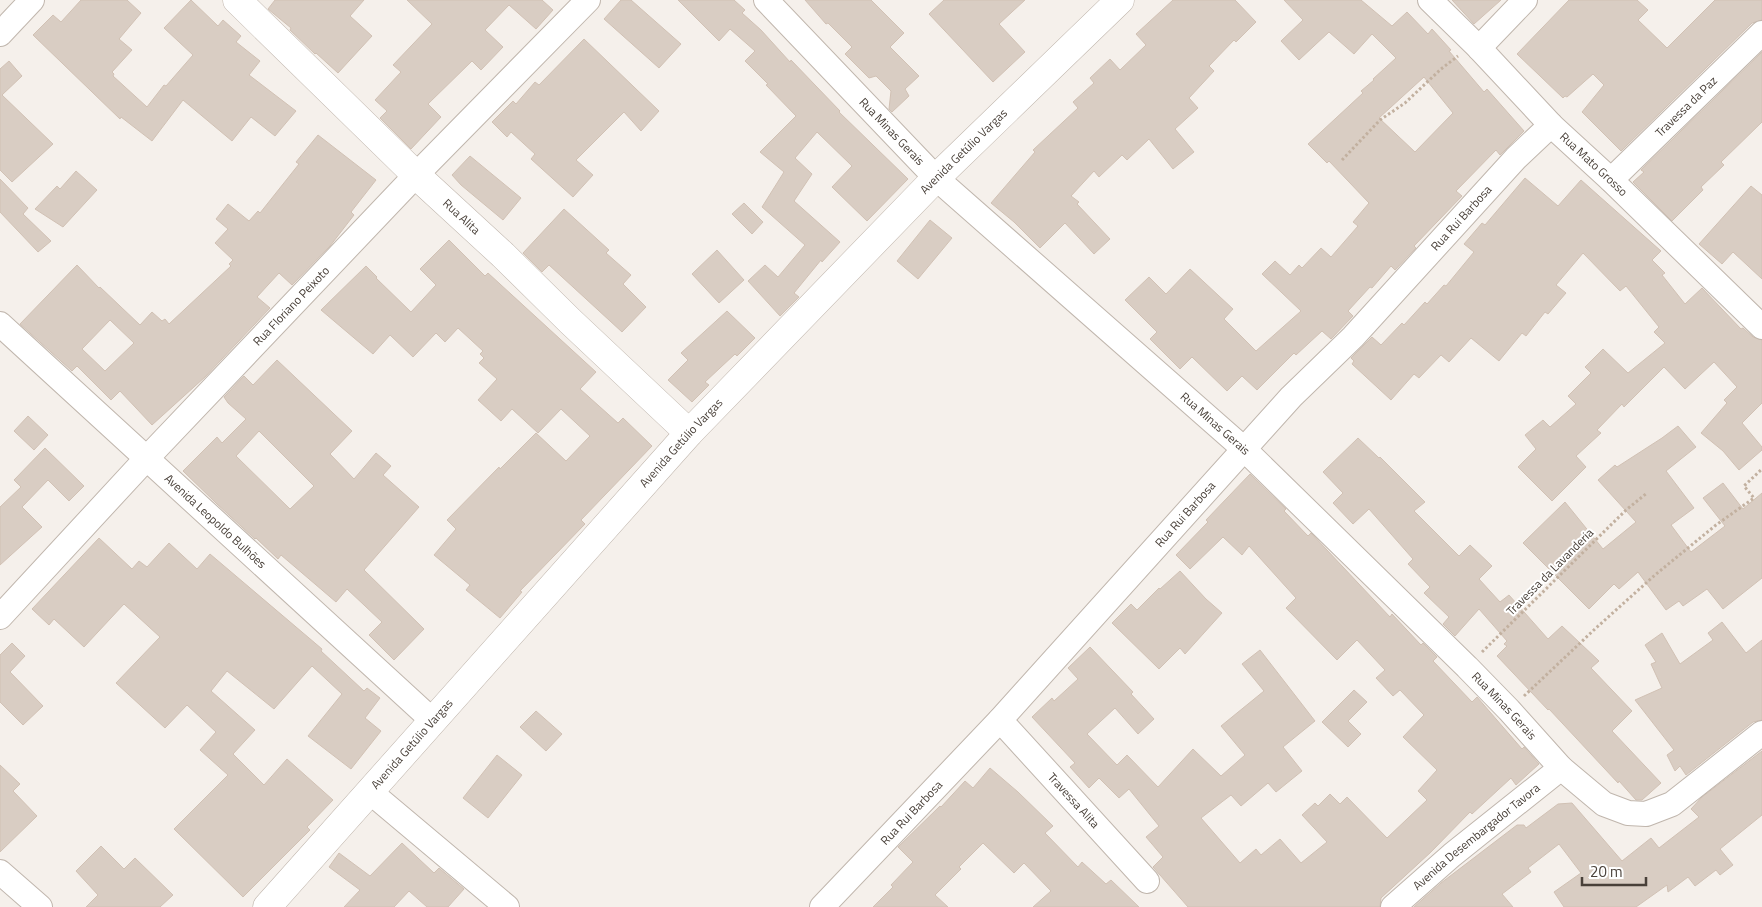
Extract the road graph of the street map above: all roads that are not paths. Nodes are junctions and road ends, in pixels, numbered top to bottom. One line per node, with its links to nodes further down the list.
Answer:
1 (32, 0): 9 (street)
2 (237, 0): 12 (street, Rua Alita)
3 (588, 0): 12 (street, Rua Floriano Peixoto)
4 (766, 0): 13 (street, Rua Minas Gerais)
5 (1120, 0): 13 (street, Avenida Getúlio Vargas)
6 (1430, 0): 10 (street, Rua Mato Grosso)
7 (1525, 0): 10 (street)
8 (1762, 33): 14 (street, Travessa da Paz)
9 (0, 34)
10 (1479, 48): 11 (street, Rua Mato Grosso)
11 (1551, 125): 14 (street, Rua Mato Grosso); 18 (street, Rua Rui Barbosa)
12 (416, 175): 17 (street, Rua Alita); 19 (street, Rua Floriano Peixoto)
13 (936, 178): 17 (street, Avenida Getúlio Vargas); 18 (street, Rua Minas Gerais)
14 (1611, 180): 16 (street, Rua Mato Grosso)
15 (0, 324): 19 (street, Avenida Leopoldo Bulhões)
16 (1762, 327)
17 (689, 433): 21 (street, Avenida Getúlio Vargas)
18 (1244, 449): 22 (street, Rua Rui Barbosa); 24 (street, Rua Minas Gerais)
19 (146, 459): 20 (street, Rua Floriano Peixoto); 21 (street, Avenida Leopoldo Bulhões)
20 (0, 617)
21 (432, 720): 25 (street, Avenida Getúlio Vargas)
22 (1000, 720): 27 (street, Travessa Alita); 31 (street, Rua Rui Barbosa)
23 (1762, 732): 24 (street, Rua Minas Gerais)
24 (1561, 768): 32 (street, Avenida Desembargador Tavora)
25 (369, 791): 29 (street, Avenida Getúlio Vargas); 30 (street)
26 (0, 872): 28 (street)
27 (1147, 881)
28 (40, 907)
29 (267, 907)
30 (507, 907)
31 (822, 907)
32 (1393, 907)

